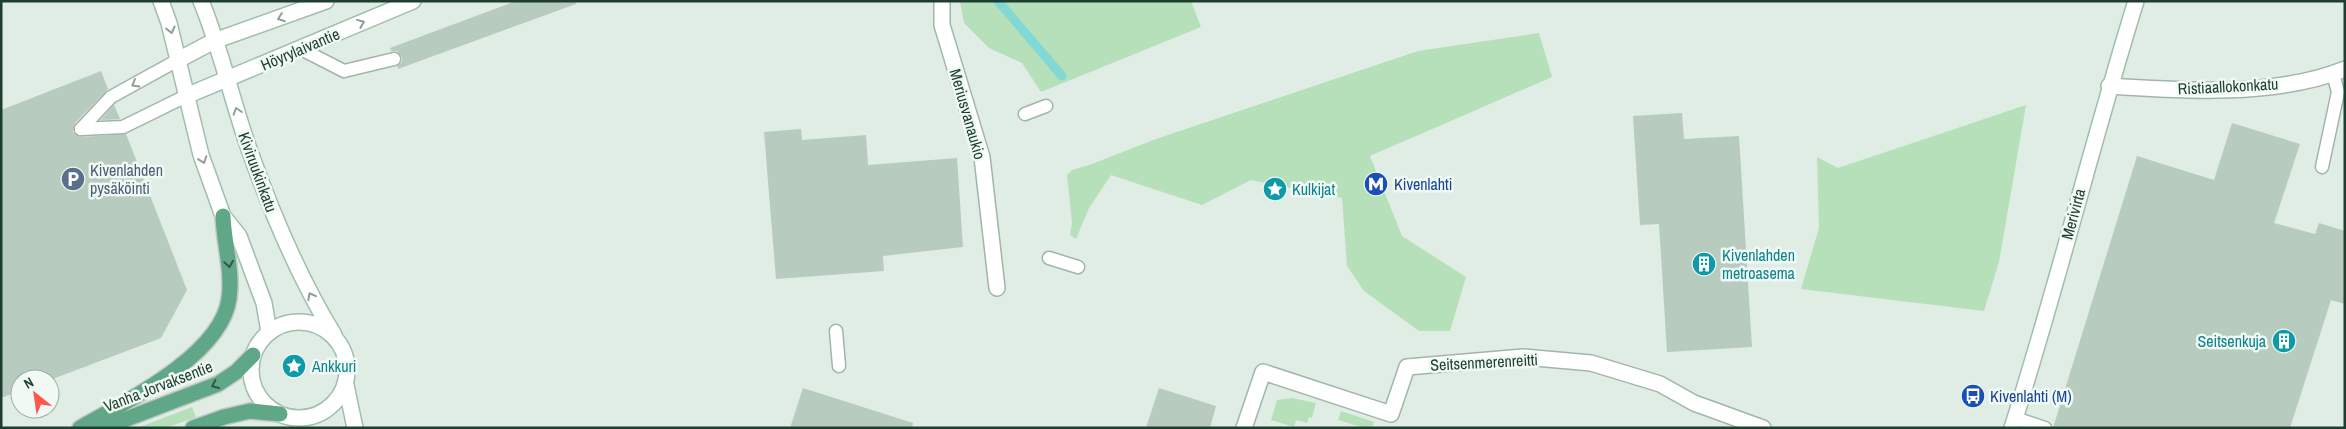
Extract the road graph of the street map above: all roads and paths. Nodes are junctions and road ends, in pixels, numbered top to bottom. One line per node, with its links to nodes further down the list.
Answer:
1 (161, 1): 10 (street, one-way to 10)
2 (201, 1): 7 (street, Kiviruukinkatu)
3 (326, 1): 7 (street, Höyrylaivantie, one-way to 7)
4 (413, 1): 8 (street, Höyrylaivantie, one-way to 4)
5 (942, 1): 21 (street, Meriusvanaukio)
6 (2136, 1): 13 (street, Merivirta)
7 (214, 41): 10 (street, Höyrylaivantie); 12 (street, Kiviruukinkatu)
8 (299, 48): 9 (lane); 12 (street, Höyrylaivantie)
9 (394, 59)
10 (178, 60): 14 (street); 14 (lane, one-way to 14)
11 (2339, 72): 13 (street, Ristiaallokonkatu); 17 (lane)
12 (226, 80): 14 (street, Höyrylaivantie); 24 (street, Kiviruukinkatu, one-way to 12)
13 (2110, 86): 30 (street, Merivirta)
14 (186, 96): 18 (street, one-way to 18)
15 (1046, 106): 16 (lane)
16 (1025, 114)
17 (2322, 166)
18 (223, 216): 23 (street); 31 (main road, one-way to 31)
19 (1049, 258): 20 (lane)
20 (1078, 267)
21 (997, 288)
22 (836, 330): 26 (lane)
23 (269, 332): 24 (street); 25 (street)
24 (334, 335): 27 (street)
25 (253, 355): 28 (street); 32 (main road, Vanha Jorvaksentie, one-way to 32)
26 (840, 366)
27 (346, 385): 29 (street); 34 (street)
28 (280, 414): 29 (street); 33 (main road)
29 (299, 423)
30 (2014, 423): 37 (lane)
31 (80, 428)
32 (97, 428)
33 (193, 428)
34 (354, 428)
35 (1244, 428): 36 (street, Seitsenmerenreitti)
36 (1763, 428)
37 (2045, 428)

